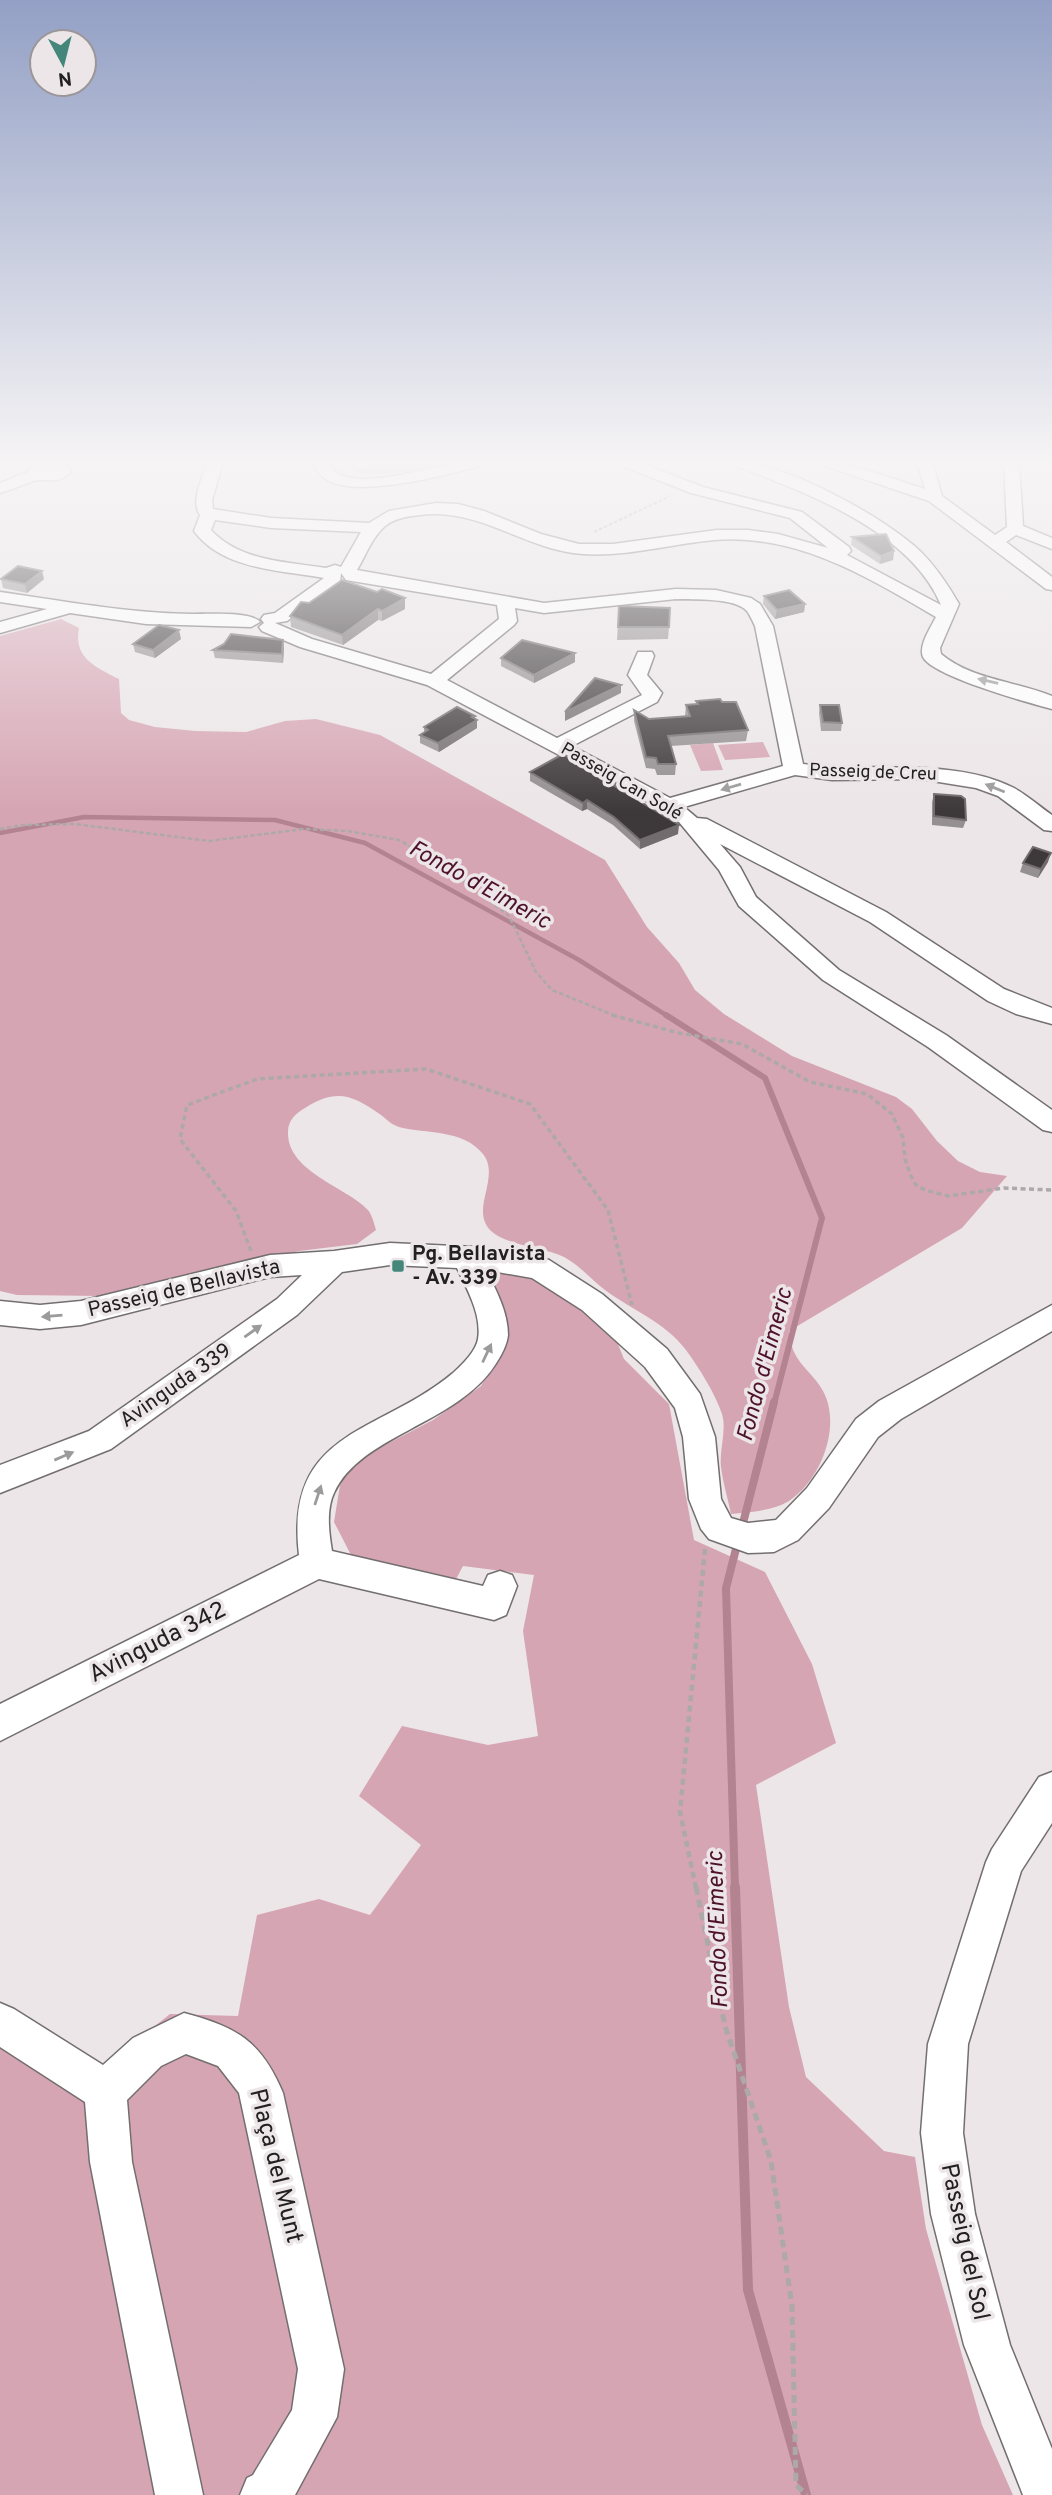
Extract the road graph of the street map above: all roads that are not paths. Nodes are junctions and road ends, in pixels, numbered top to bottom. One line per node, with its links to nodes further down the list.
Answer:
1 (335, 578): 9 (street)
2 (360, 578): 7 (street)
3 (882, 578): 8 (street)
4 (934, 578): 8 (street)
5 (0, 597): 6 (street)
6 (71, 609): 9 (street); 10 (street)
7 (507, 612): 12 (street); 15 (street, Passeig de Creu)
8 (944, 614): 13 (street, one-way to 8)
9 (263, 623): 12 (street, Passeig Can Solé)
10 (0, 628)
11 (646, 656): 14 (street)
12 (434, 681): 14 (street, Passeig Can Solé)
13 (1052, 703)
14 (557, 746): 16 (street, Passeig Can Solé)
15 (794, 769): 16 (street, one-way to 16); 17 (street, Passeig de Creu, one-way to 15)
16 (677, 811): 18 (street); 19 (street, Passeig Can Solé)
17 (1052, 824)
18 (1052, 1016)
19 (1052, 1123)
20 (467, 1257): 21 (street, Passeig de Bellavista); 23 (street, Passeig de Bellavista); 25 (street, one-way to 20)
21 (334, 1262): 22 (street, Passeig de Bellavista, one-way to 22); 24 (street, Avinguda 339, one-way to 21)
22 (0, 1313)
23 (1052, 1317)
24 (0, 1479)
25 (317, 1563): 26 (street); 27 (street, Avinguda 342)
26 (500, 1586)
27 (0, 1723)
28 (1050, 1795): 33 (street, Passeig del Sol)
29 (0, 2024): 30 (street)
30 (106, 2091): 31 (street, Plaça del Munt); 32 (street)
31 (268, 2494)
32 (179, 2495)
33 (1048, 2495)

